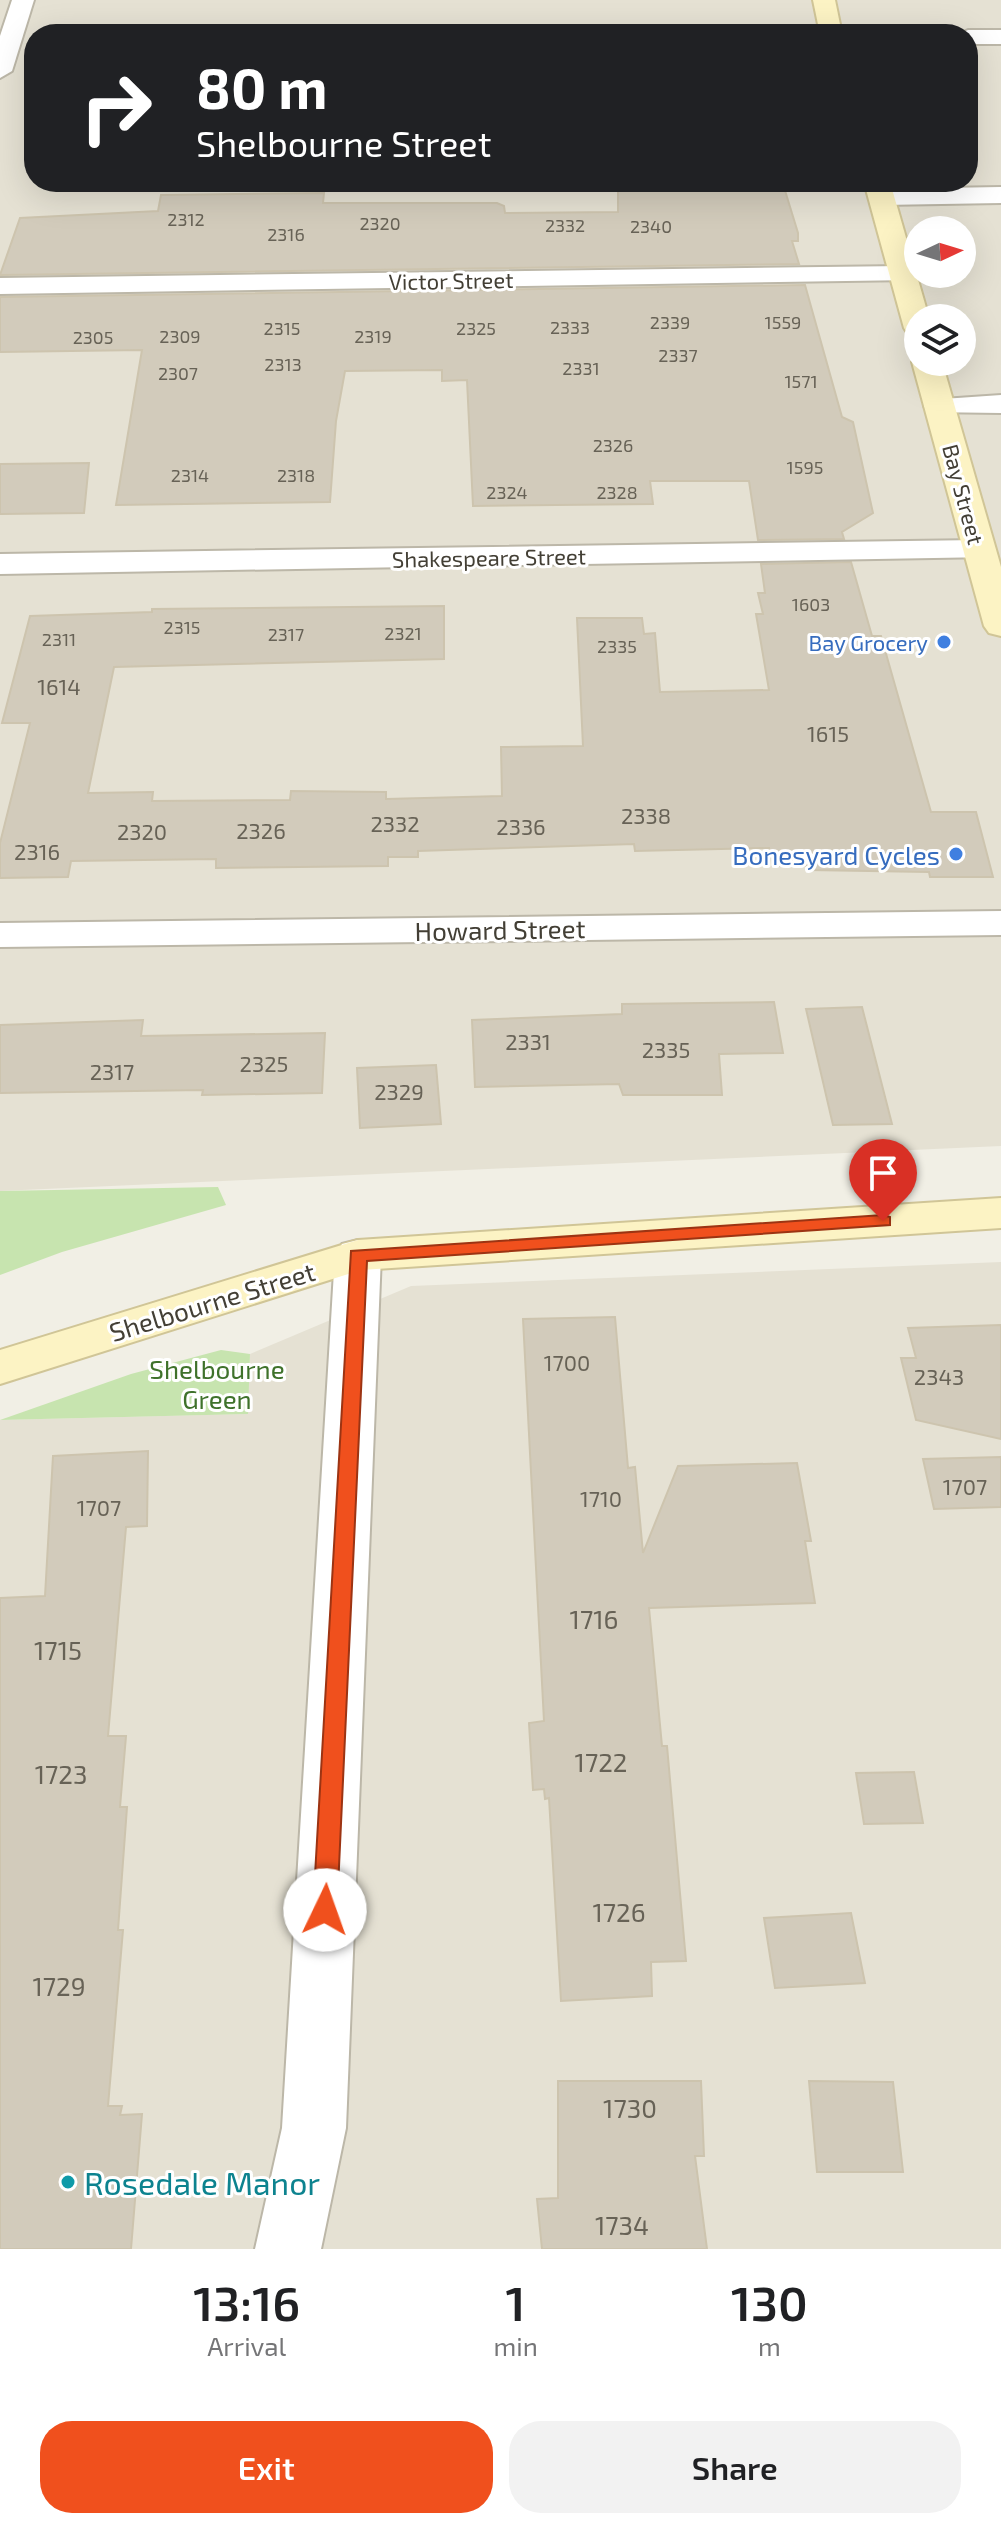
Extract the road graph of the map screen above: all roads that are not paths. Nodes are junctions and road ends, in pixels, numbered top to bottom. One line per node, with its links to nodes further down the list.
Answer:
1 (23, 0): 6 (street)
2 (824, 0): 3 (main road)
3 (829, 24)
4 (978, 37): 5 (street)
5 (1001, 37)
6 (0, 71)
7 (881, 192): 10 (main road)
8 (928, 192): 9 (street)
9 (1001, 195)
10 (903, 274): 11 (street, Victor Street); 12 (main road)
11 (0, 286)
12 (911, 304)
13 (931, 376): 15 (main road, Bay Street)
14 (1001, 404): 15 (street)
15 (939, 406): 16 (main road, Bay Street)
16 (979, 550): 17 (street, Shakespeare Street); 18 (main road, Bay Street)
17 (0, 564)
18 (1001, 626)
19 (1001, 923): 20 (street, Howard Street)
20 (0, 935)
21 (1001, 1213): 22 (main road, Shelbourne Street)
22 (358, 1255): 23 (main road, Shelbourne Street); 24 (street)
23 (0, 1367)
24 (288, 2249)

